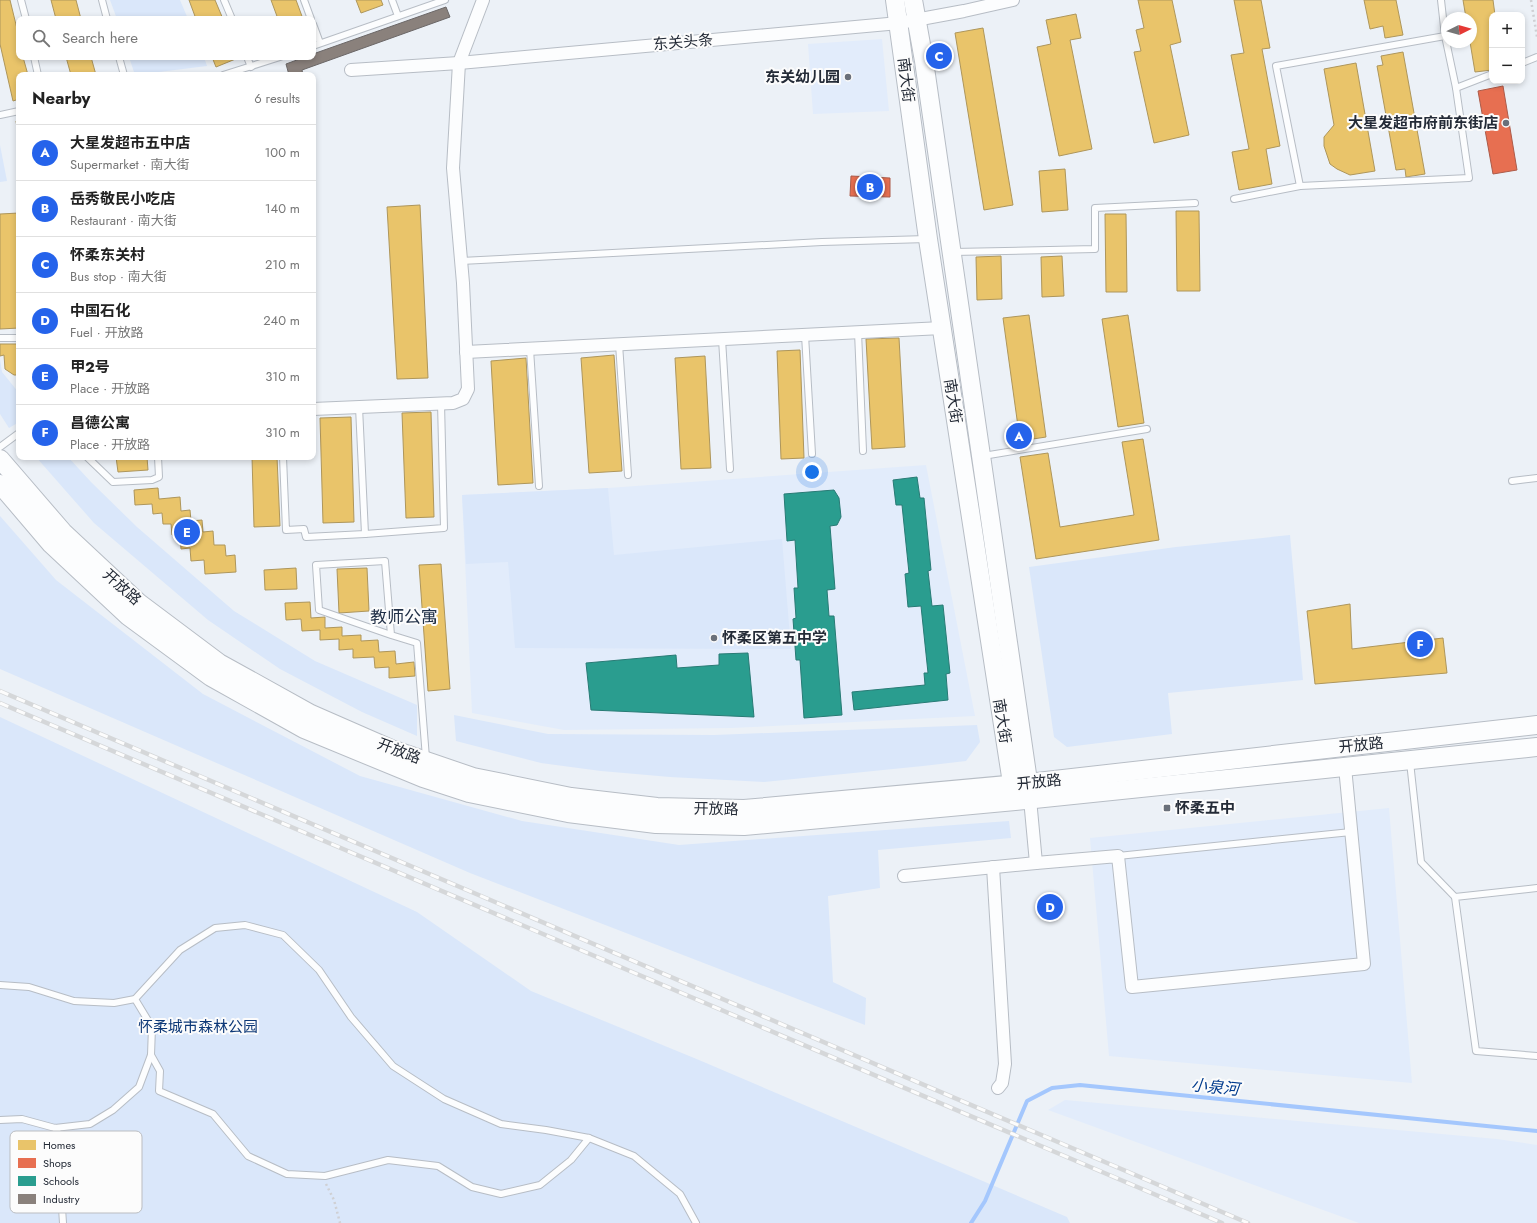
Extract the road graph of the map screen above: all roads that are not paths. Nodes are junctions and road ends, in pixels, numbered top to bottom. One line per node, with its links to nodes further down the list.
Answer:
1 (21, 0): 13 (lane)
2 (102, 0): 14 (lane)
3 (224, 0): 15 (lane)
4 (304, 0): 16 (lane)
5 (392, 0): 17 (lane)
6 (445, 0): 17 (lane)
7 (483, 0): 31 (street)
8 (895, 0): 19 (main road, 南大街)
9 (913, 0): 18 (main road, 南大街)
10 (1013, 0): 18 (street, 东关头条)
11 (1441, 0): 12 (lane)
12 (1443, 12)
13 (25, 16)
14 (107, 16)
15 (231, 16)
16 (310, 16)
17 (398, 16): 22 (lane)
18 (917, 19): 19 (street, 东关头条); 45 (main road, 南大街)
19 (899, 23): 31 (street, 东关头条); 44 (main road, 南大街)
20 (316, 32): 22 (lane)
21 (1441, 37): 41 (lane)
22 (320, 43): 23 (lane)
23 (316, 45)
24 (1448, 48): 38 (lane)
25 (1537, 58): 30 (lane)
26 (35, 60): 34 (lane)
27 (119, 60): 35 (lane)
28 (248, 60): 32 (lane)
29 (271, 60): 32 (lane)
30 (1525, 62)
31 (459, 63): 33 (street, 东关头条); 46 (street)
32 (251, 67): 36 (lane)
33 (351, 70)
34 (37, 72)
35 (123, 72)
36 (234, 72)
37 (1489, 75): 38 (lane)
38 (1456, 88): 41 (lane)
39 (16, 112): 40 (lane)
40 (0, 115)
41 (1300, 186): 42 (lane)
42 (1234, 199)
43 (1196, 203): 45 (lane)
44 (928, 239): 46 (lane); 47 (main road, 南大街)
45 (952, 252): 64 (main road, 南大街)
46 (461, 261): 55 (street)
47 (942, 328): 48 (street); 82 (main road, 南大街)
48 (858, 332): 49 (street); 62 (lane)
49 (806, 335): 52 (street); 63 (lane)
50 (0, 338): 51 (lane)
51 (16, 338)
52 (722, 339): 53 (street); 69 (lane)
53 (619, 344): 54 (street); 70 (lane)
54 (530, 349): 55 (street); 74 (lane)
55 (466, 352): 56 (street)
56 (441, 403): 57 (street); 75 (lane)
57 (359, 407): 58 (street); 75 (lane)
58 (316, 409)
59 (1147, 429): 64 (lane)
60 (16, 435): 61 (lane)
61 (0, 447)
62 (863, 451)
63 (812, 454)
64 (981, 456): 82 (main road, 南大街)
65 (0, 459): 80 (main road, 开放路)
66 (90, 460): 67 (lane)
67 (158, 460)
68 (283, 460): 75 (lane)
69 (730, 469)
70 (628, 475)
71 (1537, 478): 72 (lane)
72 (1512, 481)
73 (0, 484): 82 (main road, 开放路)
74 (539, 486)
75 (365, 534)
76 (391, 635): 76 (lane); 80 (lane)
77 (1537, 725): 82 (main road, 开放路)
78 (1537, 746): 79 (main road, 开放路)
79 (1410, 760): 81 (main road, 开放路); 89 (lane)
80 (426, 761): 82 (main road, 开放路)
81 (1345, 767): 82 (main road, 开放路); 83 (street)
82 (1021, 792): 85 (street)
83 (1351, 832): 84 (lane); 84 (street)
84 (1118, 856): 85 (street)
85 (1036, 863): 86 (street)
86 (993, 867): 87 (street); 94 (street)
87 (904, 876)
88 (1537, 888): 89 (lane)
89 (1455, 897): 93 (lane)
90 (0, 985): 91 (lane)
91 (135, 999): 92 (lane); 98 (lane)
92 (151, 1056): 96 (lane); 98 (lane)
93 (1537, 1056)
94 (998, 1088)
95 (0, 1120): 96 (lane)
96 (55, 1128): 97 (lane)
97 (57, 1131)
98 (589, 1138): 101 (lane)
99 (62, 1213): 100 (lane)
100 (63, 1223)
101 (696, 1223)

